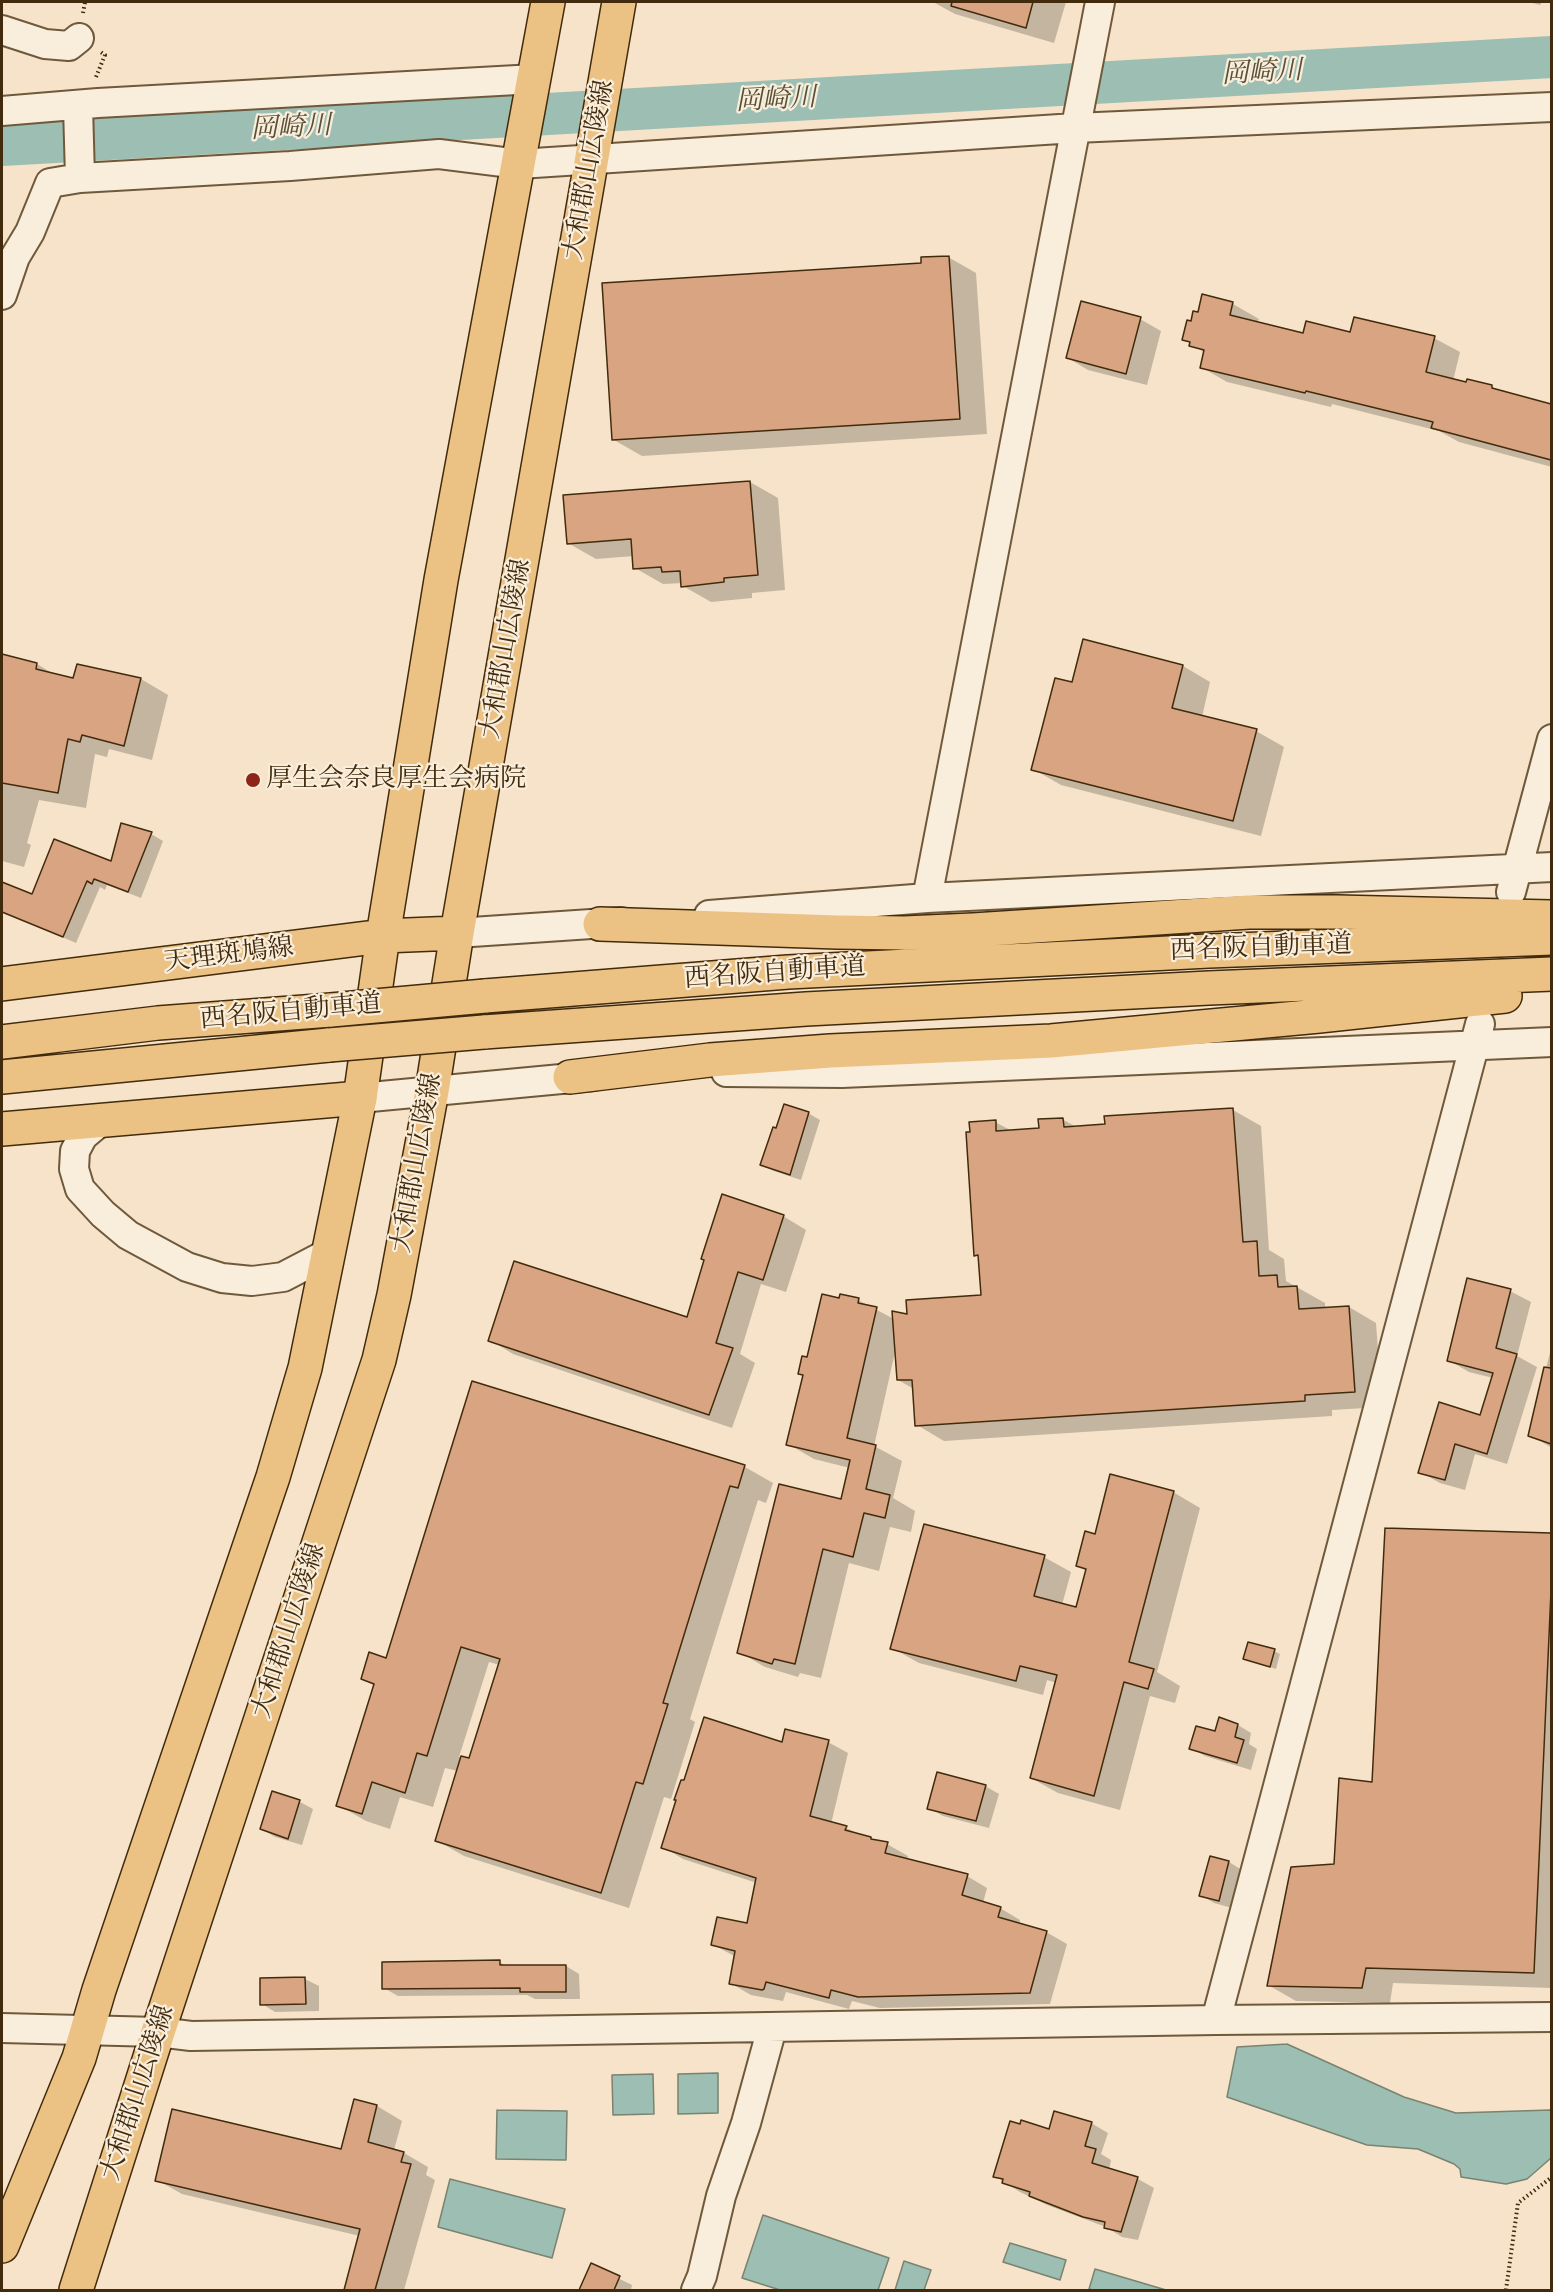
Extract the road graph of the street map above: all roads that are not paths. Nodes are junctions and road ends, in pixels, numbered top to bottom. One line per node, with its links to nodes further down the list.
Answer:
1 (548, 2): 6 (main road)
2 (619, 2): 11 (main road, 大和郡山広陵線)
3 (1100, 2): 10 (street)
4 (2, 30): 5 (street)
5 (79, 38)
6 (534, 85): 7 (street); 12 (main road)
7 (78, 106): 9 (street); 13 (street)
8 (1551, 107): 10 (street)
9 (2, 111)
10 (1076, 124): 11 (street); 18 (street)
11 (593, 153): 12 (street); 21 (main road, 大和郡山広陵線)
12 (520, 157): 13 (street); 22 (main road)
13 (80, 178): 14 (street)
14 (2, 295)
15 (1551, 739): 17 (street)
16 (1551, 867): 17 (street)
17 (1515, 880): 18 (street)
18 (927, 898): 20 (street)
19 (1551, 917): 20 (main road)
20 (600, 924): 21 (street)
21 (457, 933): 22 (main road, 天理斑鳩線); 34 (main road, 大和郡山広陵線)
22 (383, 936): 25 (main road, 天理斑鳩線); 35 (main road)
23 (1551, 938): 27 (main road, 西名阪自動車道, bridge)
24 (1551, 974): 32 (main road, 西名阪自動車道, bridge)
25 (2, 984)
26 (1551, 991): 33 (main road)
27 (158, 1023): 28 (main road); 30 (main road, 西名阪自動車道)
28 (2, 1030)
29 (1478, 1034): 31 (street); 33 (street); 40 (street)
30 (2, 1042)
31 (1551, 1042)
32 (2, 1077)
33 (570, 1077): 34 (street)
34 (432, 1091): 35 (street); 44 (main road, 大和郡山広陵線)
35 (360, 1098): 36 (main road); 38 (main road)
36 (102, 1120): 37 (main road); 38 (street)
37 (2, 1129)
38 (327, 1254): 43 (main road)
39 (1551, 2017): 40 (street)
40 (1216, 2020): 42 (street)
41 (2, 2028): 43 (street)
42 (772, 2028): 44 (street); 47 (street)
43 (87, 2031): 44 (street); 45 (main road)
44 (158, 2032): 46 (main road, 大和郡山広陵線)
45 (2, 2246)
46 (76, 2290)
47 (696, 2290)

